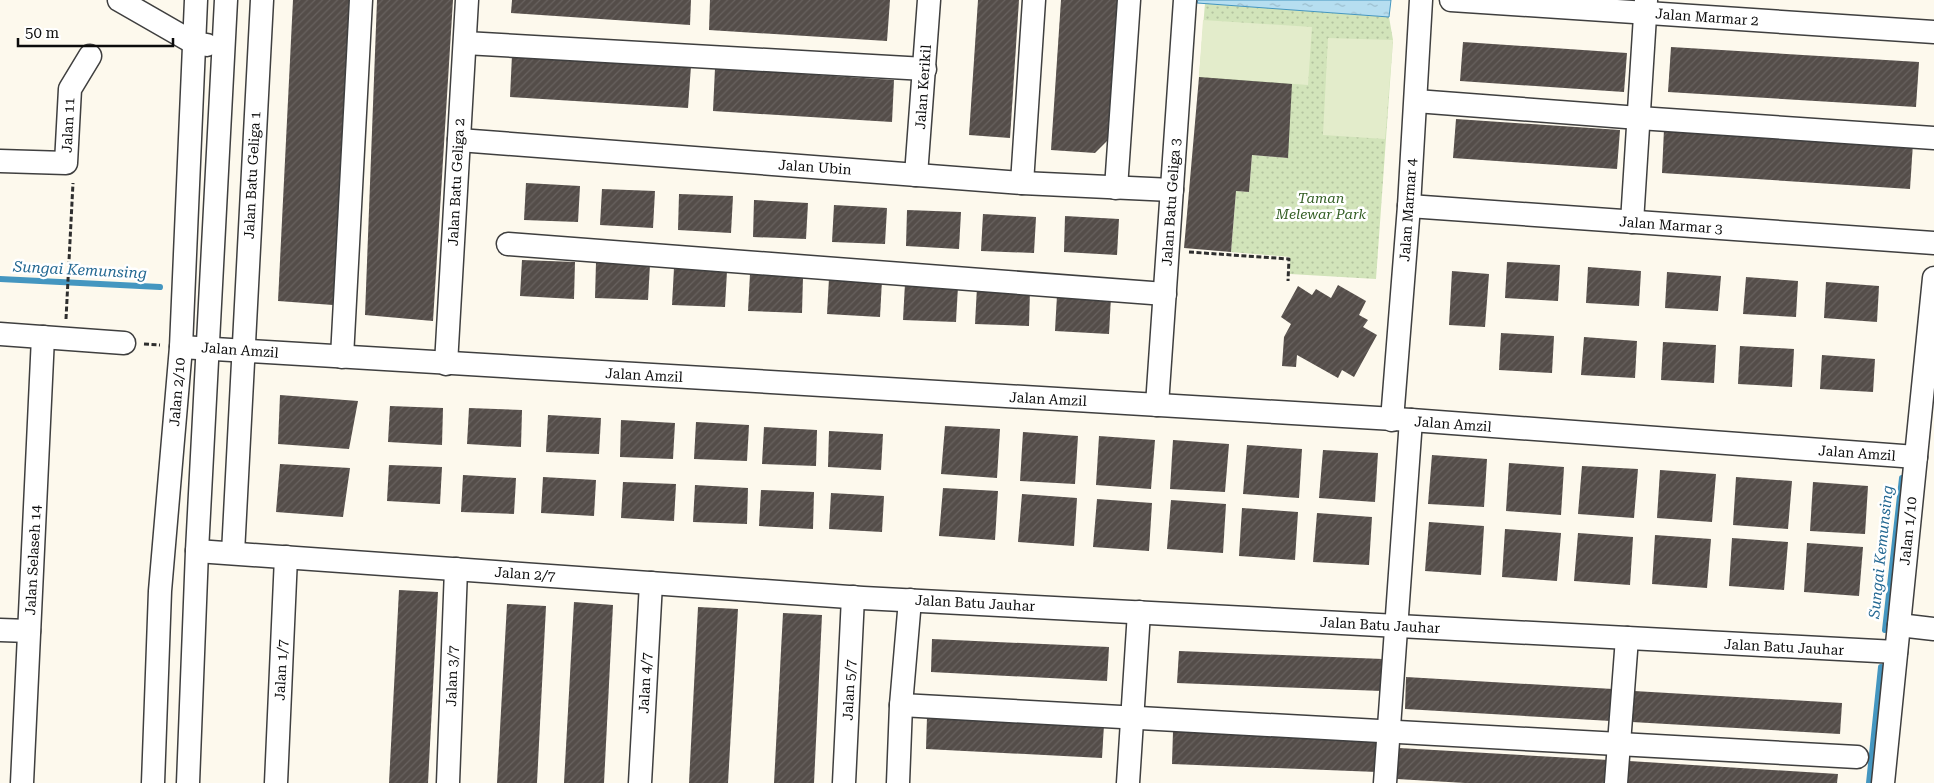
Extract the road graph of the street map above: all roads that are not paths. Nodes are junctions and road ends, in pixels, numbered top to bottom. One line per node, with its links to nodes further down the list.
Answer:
1 (119, 0): 16 (street)
2 (196, 0): 16 (street, Jalan 2/10)
3 (226, 0): 17 (street, Jalan 2/10)
4 (262, 0): 40 (street, Jalan Batu Geliga 1)
5 (360, 0): 41 (street)
6 (467, 0): 15 (street, Jalan Batu Geliga 2)
7 (929, 0): 19 (street, Jalan Kerikil)
8 (1034, 0): 26 (street)
9 (1129, 0): 27 (street)
10 (1185, 0): 28 (street, Jalan Batu Geliga 3)
11 (1421, 0): 20 (street, Jalan Marmar 4)
12 (1450, 0): 13 (street, Jalan Marmar 2)
13 (1646, 6): 14 (street, Jalan Marmar 2); 21 (street)
14 (1934, 32)
15 (465, 42): 19 (street); 23 (street, Jalan Batu Geliga 2)
16 (194, 43): 17 (street); 38 (street, Jalan 2/10)
17 (224, 48): 39 (street, Jalan 2/10)
18 (90, 56): 24 (street, Jalan 11)
19 (924, 69): 25 (street, Jalan Kerikil)
20 (1416, 101): 21 (street); 29 (street, Jalan Marmar 4)
21 (1639, 118): 22 (street); 30 (street)
22 (1934, 138)
23 (459, 140): 25 (street, Jalan Ubin); 42 (street, Jalan Batu Geliga 2)
24 (0, 161)
25 (916, 175): 26 (street, Jalan Ubin)
26 (1022, 183): 27 (street, Jalan Ubin)
27 (1116, 188): 28 (street, Jalan Ubin)
28 (1172, 190): 34 (street, Jalan Batu Geliga 3)
29 (1409, 206): 30 (street, Jalan Marmar 3); 44 (street, Jalan Marmar 4)
30 (1632, 222): 31 (street, Jalan Marmar 3)
31 (1934, 243)
32 (508, 244): 34 (street)
33 (1934, 278): 45 (street, Jalan 1/10)
34 (1165, 294): 43 (street, Jalan Batu Geliga 3)
35 (0, 334): 36 (street)
36 (43, 336): 37 (street); 58 (street, Jalan Selaseh 14)
37 (124, 343)
38 (181, 347): 39 (street, Jalan Amzil); 67 (street, Jalan 2/10)
39 (208, 348): 40 (street, Jalan Amzil); 46 (street, Jalan 2/10)
40 (243, 350): 41 (street, Jalan Amzil); 47 (street, Jalan Batu Geliga 1)
41 (342, 358): 42 (street, Jalan Amzil)
42 (446, 364): 43 (street, Jalan Amzil)
43 (1157, 405): 44 (street, Jalan Amzil)
44 (1402, 420): 45 (street, Jalan Amzil); 55 (street, Jalan Marmar 4)
45 (1916, 458): 54 (street, Jalan 1/10)
46 (197, 551): 47 (street, Jalan 2/7); 68 (street, Jalan 2/10)
47 (232, 553): 48 (street, Jalan 2/7)
48 (286, 557): 49 (street, Jalan 2/7); 69 (street, Jalan 1/7)
49 (456, 569): 50 (street, Jalan 2/7); 70 (street, Jalan 3/7)
50 (651, 583): 51 (street, Jalan 2/7); 71 (street, Jalan 4/7)
51 (858, 598): 52 (street, Jalan Batu Jauhar); 72 (street, Jalan 5/7)
52 (910, 600): 53 (street, Jalan Batu Jauhar); 61 (street)
53 (1139, 612): 55 (street, Jalan Batu Jauhar); 62 (street)
54 (1899, 625): 56 (street); 60 (street, Jalan 1/10)
55 (1396, 626): 59 (street, Jalan Batu Jauhar); 63 (street, Jalan Marmar 4)
56 (1934, 629)
57 (0, 630): 58 (street)
58 (29, 631): 66 (street, Jalan Selaseh 14)
59 (1627, 638): 60 (street, Jalan Batu Jauhar); 64 (street)
60 (1896, 652): 77 (street, Jalan 1/10)
61 (901, 705): 62 (street); 73 (street)
62 (1132, 717): 63 (street); 74 (street)
63 (1389, 731): 64 (street); 75 (street, Jalan Marmar 4)
64 (1618, 744): 65 (street); 76 (street)
65 (1857, 757)
66 (22, 783)
67 (154, 783)
68 (188, 783)
69 (276, 783)
70 (448, 783)
71 (640, 783)
72 (844, 783)
73 (898, 783)
74 (1128, 783)
75 (1385, 783)
76 (1616, 783)
77 (1883, 783)

